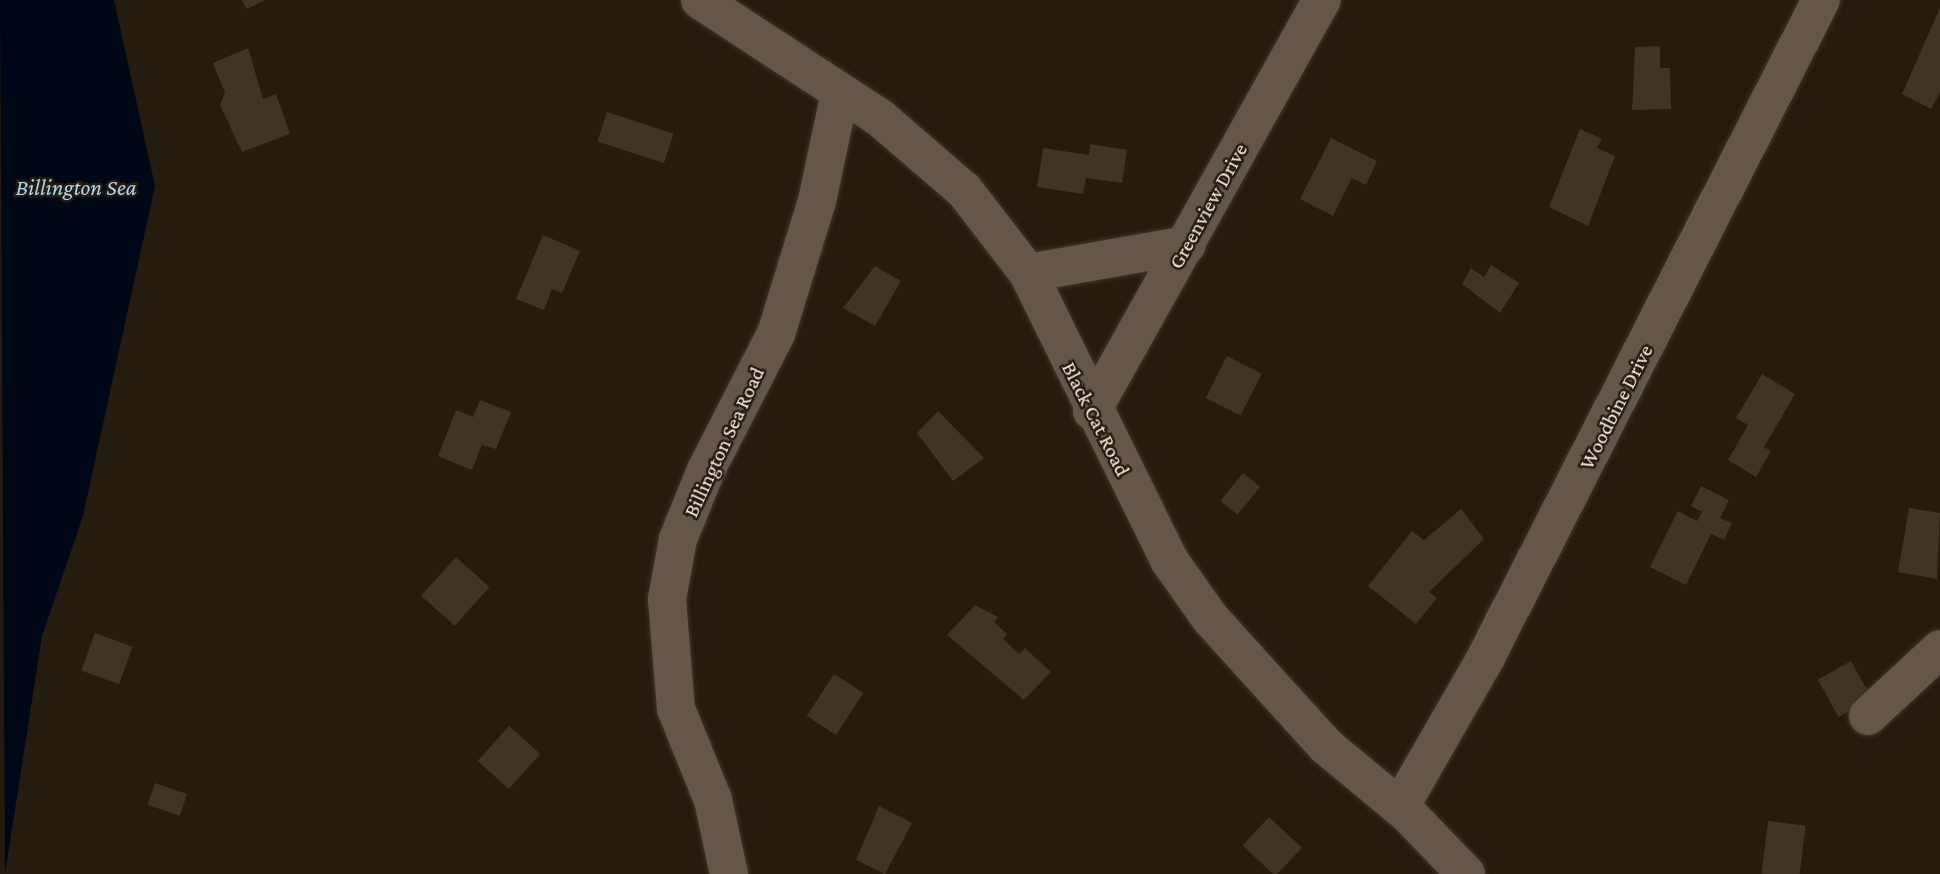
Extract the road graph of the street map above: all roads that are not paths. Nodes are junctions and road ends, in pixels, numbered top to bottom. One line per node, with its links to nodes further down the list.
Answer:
1 (700, 0): 4 (street, Black Cat Road)
2 (1322, 0): 5 (street, Greenview Drive)
3 (1821, 0): 10 (street, Woodbine Drive)
4 (840, 93): 6 (street, Black Cat Road); 11 (street, Billington Sea Road)
5 (1187, 246): 6 (street); 7 (street, Greenview Drive)
6 (1028, 273): 7 (street, Black Cat Road)
7 (1092, 411): 10 (street, Black Cat Road)
8 (1940, 649): 9 (street)
9 (1868, 716)
10 (1400, 807): 12 (street, Black Cat Road)
11 (729, 874)
12 (1466, 874)

